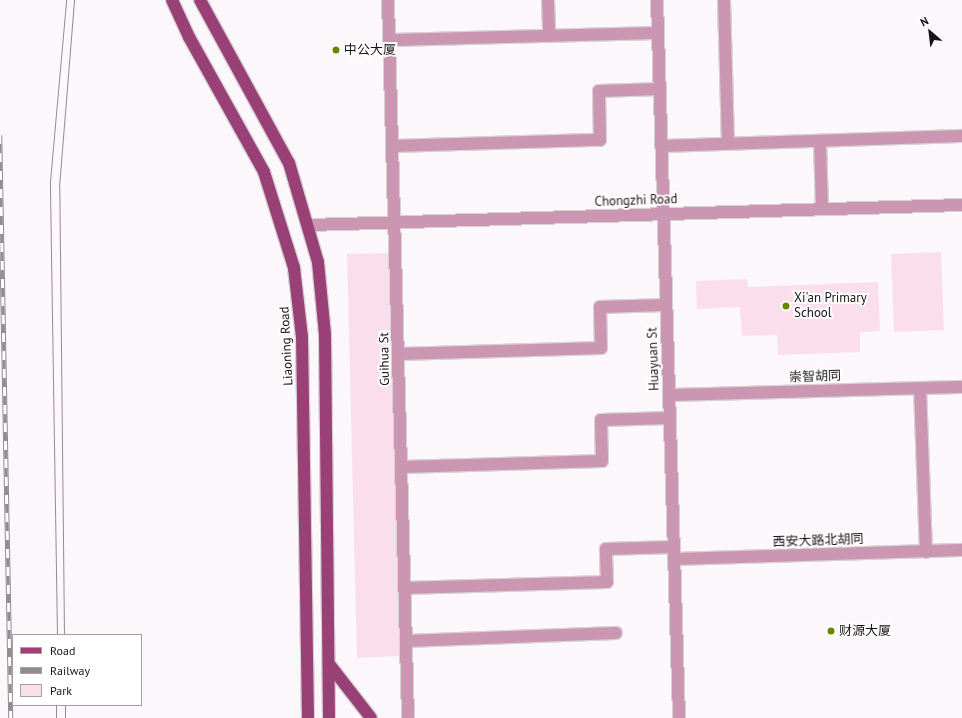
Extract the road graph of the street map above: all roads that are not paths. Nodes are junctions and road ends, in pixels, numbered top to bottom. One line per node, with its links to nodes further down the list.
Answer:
1 (172, 0): 35 (main road, Liaoning Road)
2 (200, 0): 20 (main road)
3 (388, 0): 9 (street, Guihua St)
4 (548, 0): 8 (street)
5 (657, 0): 7 (street, Huayuan St)
6 (724, 0): 13 (street)
7 (658, 33): 8 (street); 10 (street, Huayuan St)
8 (549, 36): 9 (street)
9 (389, 40): 14 (street, Guihua St)
10 (660, 89): 14 (street); 15 (street, Huayuan St)
11 (962, 136): 12 (street)
12 (820, 140): 13 (street); 17 (street)
13 (728, 143): 15 (street)
14 (393, 146): 19 (street, Guihua St)
15 (661, 146): 18 (street, Huayuan St)
16 (962, 205): 17 (street, Chongzhi Road)
17 (822, 209): 18 (street, Chongzhi Road)
18 (663, 214): 19 (street, Chongzhi Road); 21 (street, Huayuan St)
19 (396, 223): 20 (street, Chongzhi Road); 22 (street, Guihua St)
20 (310, 226): 34 (main road)
21 (666, 305): 22 (street); 25 (street, Huayuan St)
22 (399, 354): 27 (street, Guihua St)
23 (962, 387): 24 (street, 崇智胡同)
24 (920, 388): 25 (street, 崇智胡同); 29 (street)
25 (669, 395): 26 (street, Huayuan St)
26 (670, 418): 27 (street); 30 (street, Huayuan St)
27 (402, 466): 31 (street, Guihua St)
28 (962, 550): 29 (street, 西安大路北胡同)
29 (926, 552): 30 (street, 西安大路北胡同)
30 (674, 553): 31 (street, 西安大路北胡同); 39 (street, Huayuan St)
31 (405, 588): 33 (street, Guihua St)
32 (616, 633): 33 (street)
33 (406, 641): 38 (street, Guihua St)
34 (329, 663): 36 (main road); 37 (main road)
35 (308, 718)
36 (329, 718)
37 (371, 718)
38 (408, 718)
39 (679, 718)

